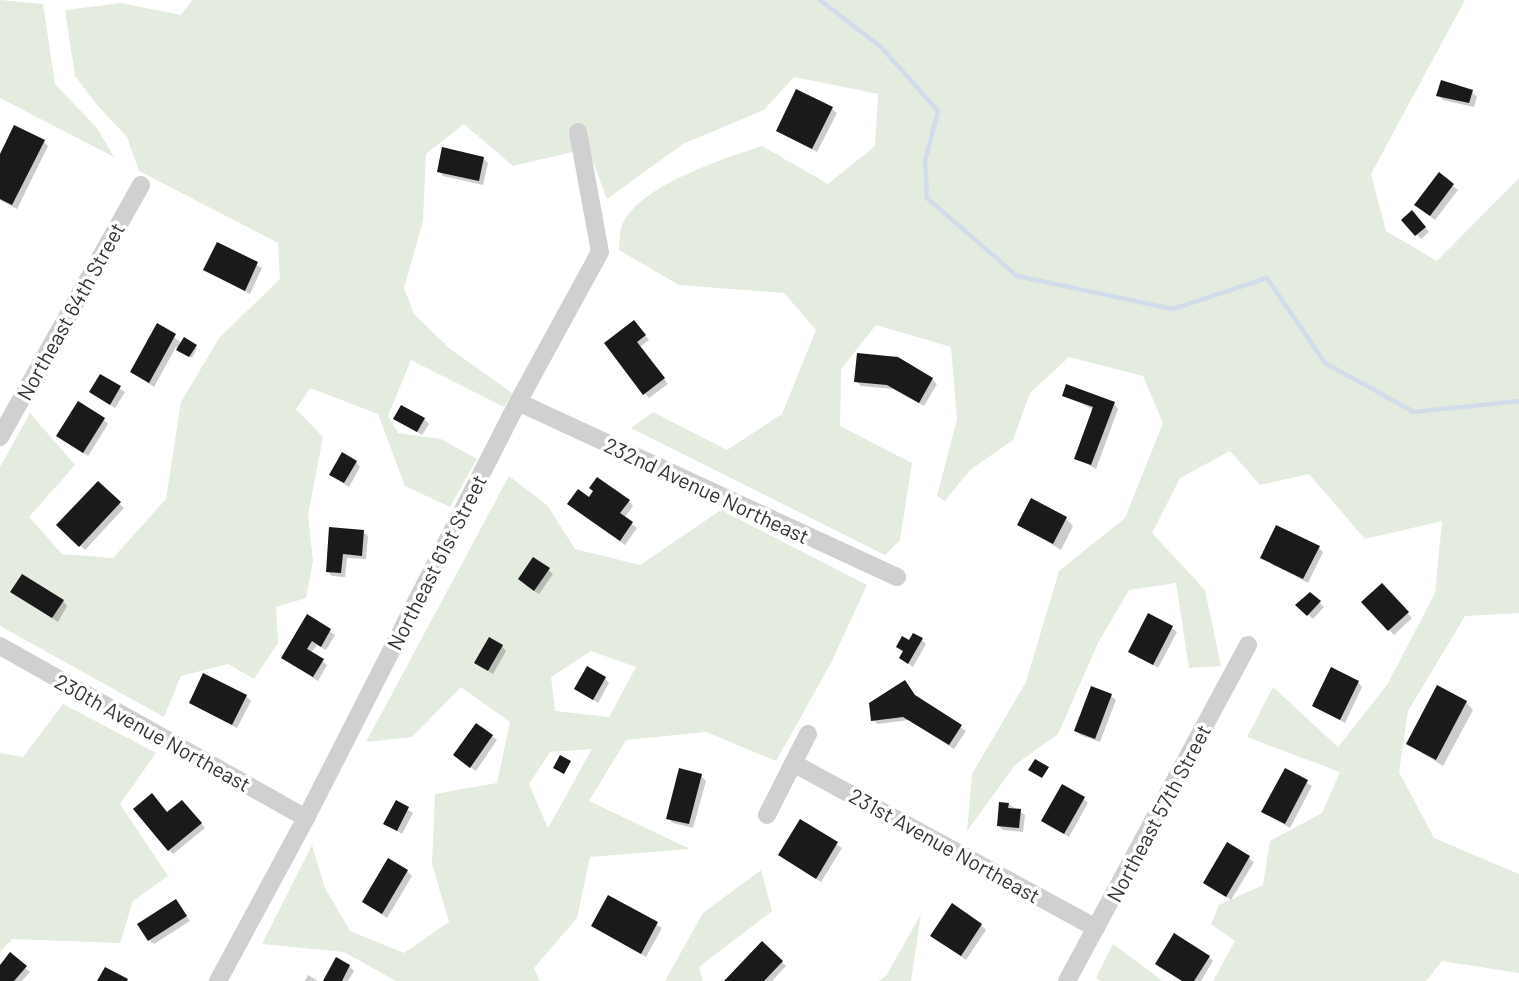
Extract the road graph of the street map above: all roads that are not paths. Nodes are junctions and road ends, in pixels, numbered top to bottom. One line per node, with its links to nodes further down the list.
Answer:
1 (578, 132): 3 (street, Northeast 61st Street)
2 (141, 185): 4 (street, Northeast 64th Street)
3 (518, 402): 5 (street, 232nd Avenue Northeast); 11 (street, Northeast 61st Street)
4 (0, 437)
5 (897, 577)
6 (1248, 645): 12 (street, Northeast 57th Street)
7 (0, 646): 11 (street, 230th Avenue Northeast)
8 (808, 734): 9 (street)
9 (793, 763): 10 (street); 12 (street, 231st Avenue Northeast)
10 (767, 815)
11 (306, 818): 13 (street, Northeast 61st Street)
12 (1096, 928): 14 (street, Northeast 57th Street)
13 (218, 981)
14 (1067, 981)

